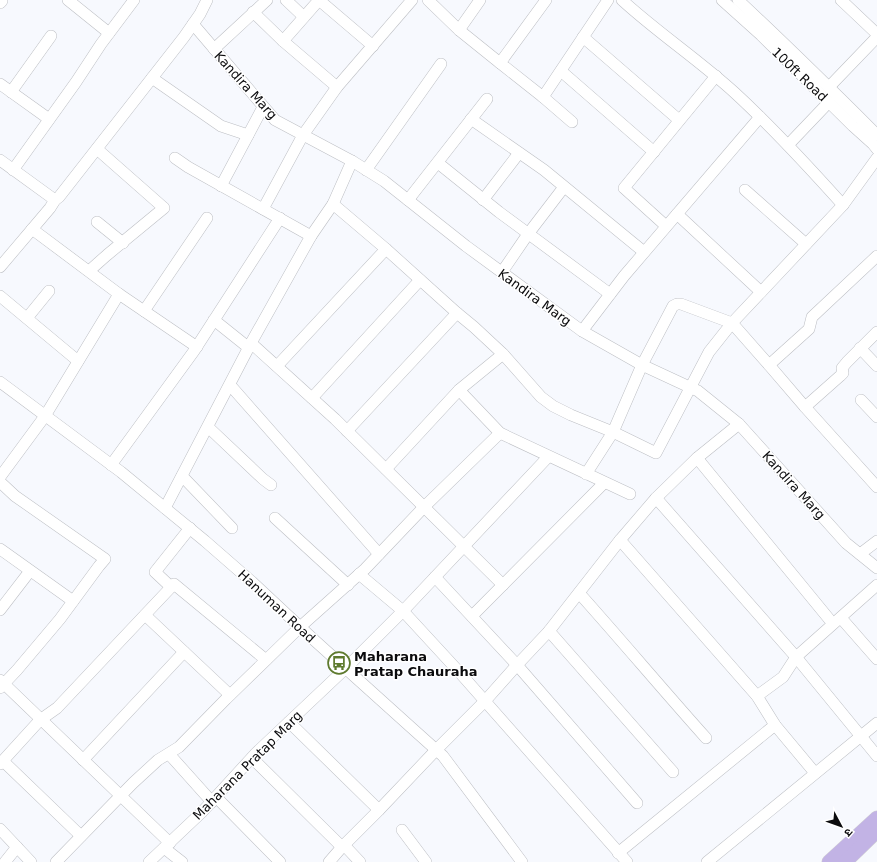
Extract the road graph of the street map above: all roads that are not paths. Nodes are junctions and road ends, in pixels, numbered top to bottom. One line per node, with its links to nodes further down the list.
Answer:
1 (2, 0): 17 (street)
2 (68, 0): 22 (street)
3 (134, 0): 22 (street)
4 (206, 0): 20 (street)
5 (267, 0): 18 (street)
6 (286, 0): 19 (street)
7 (319, 0): 19 (street); 28 (street)
8 (412, 0): 28 (street)
9 (428, 0): 21 (street)
10 (480, 0): 21 (street)
11 (546, 0): 30 (street)
12 (608, 0): 25 (street)
13 (622, 0): 33 (street)
14 (722, 0): 41 (street, 100ft Road)
15 (738, 0): 37 (street)
16 (841, 0): 23 (street)
17 (0, 3)
18 (253, 12): 27 (street); 29 (street)
19 (304, 17): 27 (street)
20 (193, 24): 29 (street, Kandira Marg); 34 (street)
21 (459, 30): 30 (street)
22 (109, 33): 44 (street)
23 (877, 34)
24 (51, 36): 38 (street)
25 (583, 37): 32 (street); 46 (street)
26 (877, 37): 37 (street)
27 (283, 41): 36 (street)
28 (373, 46): 36 (street)
29 (214, 48): 42 (street, Kandira Marg)
30 (500, 63): 39 (street)
31 (441, 64): 61 (street)
32 (561, 71): 39 (street); 53 (street)
33 (716, 76): 43 (street); 46 (street)
34 (152, 78): 48 (street); 52 (street)
35 (0, 84): 38 (street)
36 (337, 87): 49 (street)
37 (829, 87): 50 (street)
38 (11, 92): 44 (street)
39 (543, 97): 47 (street)
40 (487, 99): 45 (street)
41 (829, 102): 50 (street, 100ft Road); 51 (street)
42 (263, 107): 48 (street); 49 (street, Kandira Marg)
43 (760, 117): 51 (street); 71 (street)
44 (49, 119): 60 (street)
45 (471, 119): 54 (street); 59 (street)
46 (679, 120): 53 (street)
47 (572, 122)
48 (248, 135): 62 (street)
49 (303, 135): 58 (street, Kandira Marg); 70 (street)
50 (876, 142)
51 (788, 144): 69 (street)
52 (97, 149): 65 (street); 79 (street)
53 (654, 152): 75 (street)
54 (519, 153): 63 (street); 67 (street)
55 (175, 158): 62 (street)
56 (877, 158): 69 (street)
57 (0, 160): 60 (street)
58 (352, 161): 61 (street, Kandira Marg); 68 (street)
59 (438, 163): 66 (street); 67 (street)
60 (13, 170): 65 (street)
61 (366, 170): 66 (street, Kandira Marg)
62 (221, 186): 70 (street)
63 (564, 187): 77 (street); 82 (street)
64 (745, 190): 80 (street)
65 (55, 200): 76 (street)
66 (408, 200): 86 (street, Kandira Marg)
67 (484, 200): 77 (street)
68 (333, 204): 78 (street); 81 (street)
69 (843, 205): 80 (street)
70 (263, 209): 73 (street)
71 (677, 214): 75 (street); 89 (street)
72 (207, 218): 93 (street)
73 (280, 218): 78 (street); 96 (street)
74 (97, 222): 79 (street)
75 (666, 226): 82 (street)
76 (32, 229): 84 (street); 85 (street)
77 (528, 234): 86 (street); 91 (street)
78 (311, 236): 100 (street)
79 (123, 243): 85 (street)
80 (806, 244): 89 (street)
81 (386, 249): 87 (street); 107 (street)
82 (644, 252): 91 (street)
83 (877, 256): 106 (street)
84 (0, 267)
85 (89, 271): 90 (street)
86 (502, 272): 98 (street, Kandira Marg)
87 (420, 280): 94 (street); 113 (street)
88 (49, 291): 95 (street)
89 (761, 292): 97 (street)
90 (119, 294): 93 (street); 104 (street)
91 (610, 294): 98 (street)
92 (0, 296): 95 (street)
93 (144, 311): 101 (street)
94 (457, 313): 103 (street); 120 (street)
95 (27, 318): 104 (street)
96 (214, 320): 100 (street); 101 (street)
97 (732, 323): 105 (street); 106 (street); 111 (street)
98 (582, 331): 105 (street, Kandira Marg)
99 (877, 332): 102 (street)
100 (250, 346): 107 (street); 110 (street)
101 (197, 347): 125 (street)
102 (860, 348): 108 (street); 115 (street)
103 (503, 354): 112 (street); 121 (street)
104 (78, 361): 116 (street)
105 (642, 365): 111 (street, Kandira Marg); 121 (street)
106 (769, 365): 115 (street)
107 (277, 366): 113 (street)
108 (877, 366)
109 (0, 382): 116 (street, Hanuman Road)
110 (230, 385): 119 (street); 145 (street)
111 (691, 388): 118 (street, Kandira Marg); 121 (street)
112 (458, 390): 122 (street); 126 (street)
113 (312, 398): 120 (street)
114 (861, 400): 117 (street)
115 (805, 407): 133 (street)
116 (45, 416): 125 (street, Hanuman Road); 129 (street)
117 (877, 417)
118 (739, 424): 124 (street); 146 (street, Kandira Marg)
119 (208, 427): 128 (street); 132 (street)
120 (347, 431): 126 (street)
121 (613, 432): 127 (street)
122 (500, 434): 123 (street); 136 (street)
123 (548, 457): 127 (street); 143 (street, Maharana Pratap Marg)
124 (697, 458): 135 (street); 162 (street)
125 (111, 465): 137 (street, Hanuman Road)
126 (386, 469): 136 (street)
127 (586, 474): 131 (street)
128 (182, 476): 137 (street); 140 (street)
129 (0, 477)
130 (0, 482): 156 (street)
131 (604, 483): 134 (street); 152 (street)
132 (271, 485)
133 (877, 487)
134 (630, 494)
135 (656, 498): 141 (street); 166 (street)
136 (424, 506): 143 (street); 145 (street)
137 (165, 508): 139 (street, Hanuman Road)
138 (275, 518): 151 (street)
139 (190, 528): 154 (street); 163 (street, Hanuman Road)
140 (232, 528)
141 (620, 540): 155 (street); 173 (street)
142 (877, 541): 146 (street)
143 (464, 546): 150 (street, Maharana Pratap Marg); 152 (street)
144 (0, 549): 148 (street)
145 (379, 554): 149 (street)
146 (860, 554): 147 (street, Kandira Marg)
147 (877, 568)
148 (30, 571): 156 (street); 157 (street)
149 (359, 574): 151 (street); 158 (street)
150 (435, 577): 158 (street, Maharana Pratap Marg); 160 (street)
151 (348, 585): 163 (street)
152 (503, 585): 160 (street)
153 (877, 586): 161 (street)
154 (171, 587): 159 (street); 168 (street)
155 (579, 593): 164 (street); 180 (street)
156 (73, 601): 171 (street)
157 (0, 610)
158 (403, 611): 170 (street, Maharana Pratap Marg); 174 (street)
159 (145, 615): 165 (street); 175 (street)
160 (472, 616): 169 (street)
161 (841, 618): 166 (street); 167 (street)
162 (829, 619)
163 (300, 627): 168 (street); 170 (street, Hanuman Road)
164 (549, 631): 169 (street); 187 (street)
165 (184, 652): 172 (street); 185 (street)
166 (796, 657): 173 (street); 179 (street)
167 (877, 658)
168 (266, 660): 172 (street)
169 (517, 665): 174 (street); 191 (street)
170 (345, 669): 176 (street, Maharana Pratap Marg); 181 (street, Hanuman Road)
171 (1, 684): 175 (street)
172 (230, 695): 182 (street)
173 (757, 696): 178 (street)
174 (485, 701): 181 (street); 201 (street)
175 (40, 720): 185 (street); 186 (street)
176 (290, 722): 184 (street, Maharana Pratap Marg); 192 (street)
177 (877, 723): 179 (street)
178 (775, 726): 188 (street); 201 (street)
179 (861, 736): 183 (street); 188 (street)
180 (706, 738)
181 (436, 750): 192 (street); 211 (street, Hanuman Road)
182 (169, 754): 189 (street); 190 (street)
183 (877, 756)
184 (252, 758): 190 (street, Maharana Pratap Marg); 199 (street)
185 (83, 760): 189 (street)
186 (1, 762): 197 (street)
187 (674, 772)
188 (815, 773): 213 (street)
189 (120, 796): 197 (street); 198 (street)
190 (214, 799): 198 (street, Maharana Pratap Marg); 207 (street)
191 (637, 803)
192 (379, 810): 199 (street)
193 (877, 818): 214 (main road)
194 (0, 829): 200 (street)
195 (402, 830): 210 (street)
196 (877, 831): 215 (main road)
197 (81, 836): 204 (street)
198 (167, 846): 205 (street, Maharana Pratap Marg); 206 (street)
199 (343, 846): 208 (street); 209 (street)
200 (17, 847): 202 (street); 203 (street)
201 (618, 853): 212 (street)
202 (5, 862)
203 (31, 862)
204 (56, 862)
205 (149, 862)
206 (182, 862)
207 (280, 862)
208 (329, 862)
209 (360, 862)
210 (426, 862)
211 (522, 862)
212 (626, 862)
213 (707, 862)
214 (829, 862)
215 (845, 862)

